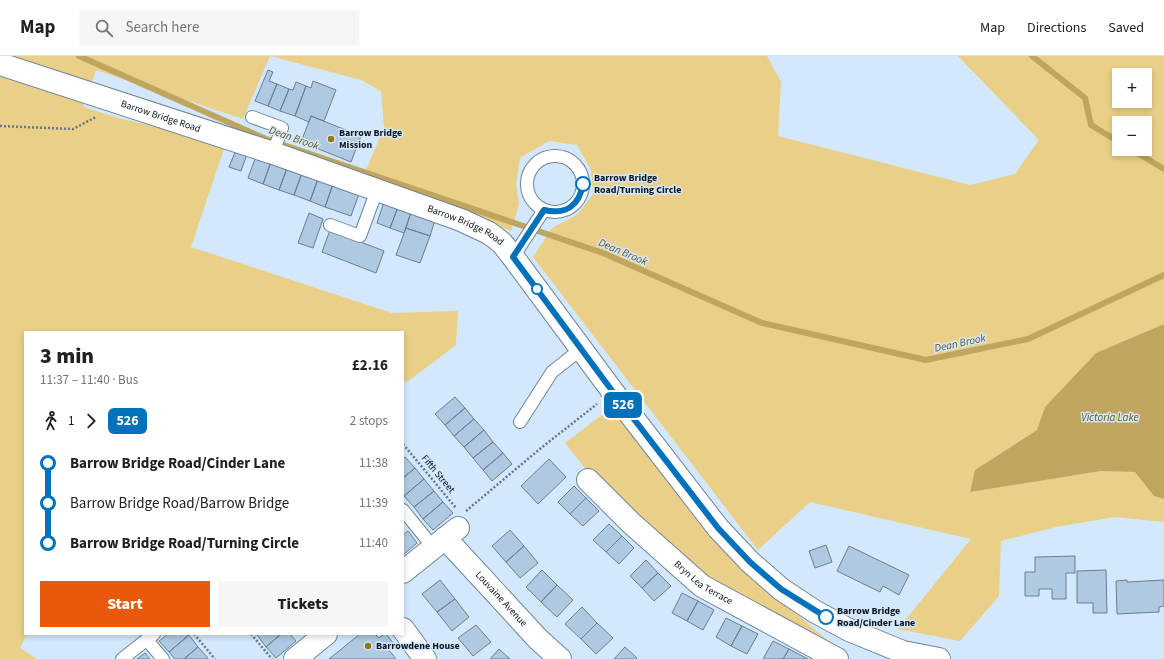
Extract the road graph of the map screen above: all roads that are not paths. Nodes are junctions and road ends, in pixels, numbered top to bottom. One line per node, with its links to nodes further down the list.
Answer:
1 (0, 64): 3 (street, Barrow Bridge Road)
2 (252, 117): 3 (lane)
3 (273, 154): 4 (street, Barrow Bridge Road)
4 (377, 190): 6 (lane); 7 (street, Barrow Bridge Road)
5 (544, 210): 5 (lane); 7 (lane)
6 (330, 226)
7 (517, 251): 8 (street, Barrow Bridge Road)
8 (581, 349): 9 (lane); 17 (street, Barrow Bridge Road)
9 (520, 422)
10 (588, 480): 23 (street, Bryn Lea Terrace)
11 (404, 510): 12 (lane)
12 (451, 527): 13 (street); 22 (street, Louvaine Avenue)
13 (404, 571)
14 (404, 630): 21 (street)
15 (325, 635): 20 (street)
16 (150, 637): 18 (lane); 19 (lane)
17 (900, 656): 24 (street, Barrow Bridge Road)
18 (122, 659)
19 (163, 659)
20 (295, 659)
21 (425, 659)
22 (560, 659)
23 (837, 659)
24 (939, 659)

